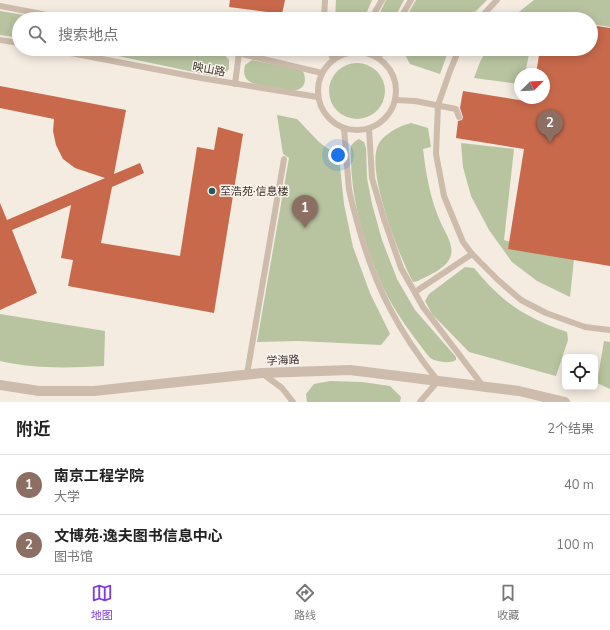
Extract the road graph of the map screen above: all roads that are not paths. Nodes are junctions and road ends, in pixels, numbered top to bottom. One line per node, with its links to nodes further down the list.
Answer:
1 (325, 0): 7 (lane)
2 (382, 0): 8 (lane)
3 (411, 0): 9 (lane)
4 (498, 0): 10 (lane)
5 (0, 6): 6 (lane)
6 (28, 12)
7 (324, 12)
8 (375, 12)
9 (404, 12)
10 (486, 12)
11 (0, 40): 12 (lane)
12 (12, 42)
13 (87, 56): 23 (lane, 映山路)
14 (239, 56): 23 (lane)
15 (248, 56): 22 (lane, 映山路)
16 (332, 56): 21 (lane)
17 (340, 56): 21 (lane)
18 (374, 56): 20 (lane)
19 (456, 56): 26 (lane)
20 (378, 58): 25 (lane)
21 (333, 60): 22 (lane)
22 (322, 73): 24 (lane)
23 (235, 84): 24 (lane, 映山路)
24 (318, 97): 28 (lane)
25 (396, 100): 26 (lane); 29 (lane)
26 (438, 105): 27 (lane); 31 (lane)
27 (459, 117)
28 (344, 129): 29 (lane); 36 (lane)
29 (369, 129): 32 (lane)
30 (284, 159): 35 (lane)
31 (472, 254): 32 (lane); 33 (lane)
32 (415, 292): 38 (lane)
33 (610, 330)
34 (262, 373): 35 (street, 学海路); 36 (street, 学海路); 39 (lane)
35 (247, 374): 37 (street, 学海路)
36 (438, 381): 38 (street, 学海路); 40 (lane)
37 (0, 385)
38 (483, 386): 41 (street, 学海路)
39 (293, 402)
40 (420, 402)
41 (565, 402)

